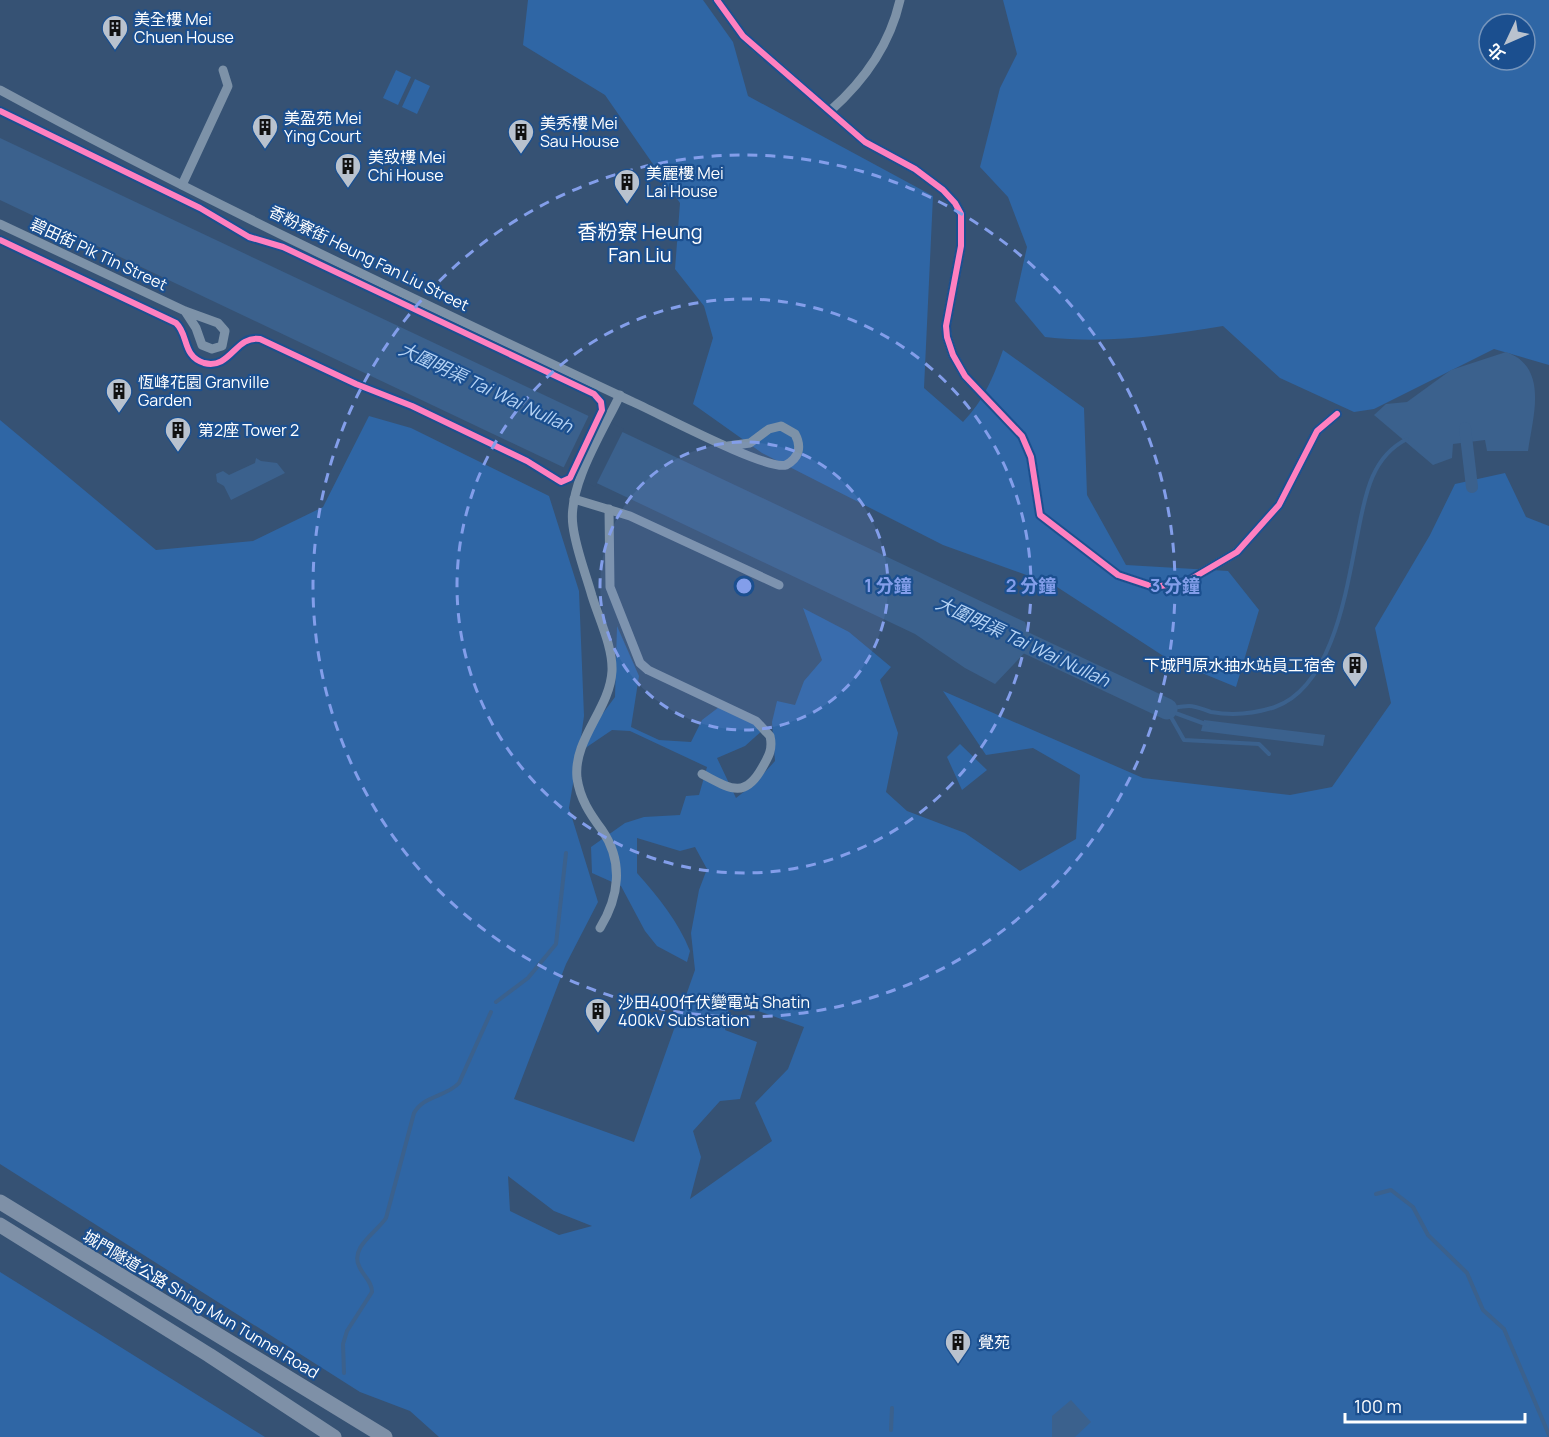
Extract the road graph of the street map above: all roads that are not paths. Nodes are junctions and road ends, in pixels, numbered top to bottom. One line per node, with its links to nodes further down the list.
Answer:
1 (717, 0): 5 (street)
2 (900, 0): 5 (street)
3 (223, 70): 6 (street)
4 (0, 90): 6 (street, 香粉寮街 Heung Fan Liu Street)
5 (830, 111): 10 (street)
6 (182, 185): 9 (street, 香粉寮街 Heung Fan Liu Street)
7 (0, 224): 8 (street, 碧田街 Pik Tin Street)
8 (185, 312): 8 (street, 碧田街 Pik Tin Street)
9 (620, 395): 11 (street, 香粉寮街 Heung Fan Liu Street); 12 (street)
10 (1337, 414)
11 (728, 446): 11 (street, 香粉寮街 Heung Fan Liu Street)
12 (574, 499): 13 (street); 16 (street)
13 (609, 509): 14 (street); 15 (street)
14 (779, 585)
15 (702, 774)
16 (600, 928)
17 (0, 1202): 20 (highway, 城門隧道公路 Shing Mun Tunnel Road)
18 (0, 1225): 19 (highway)
19 (334, 1437)
20 (385, 1437)

